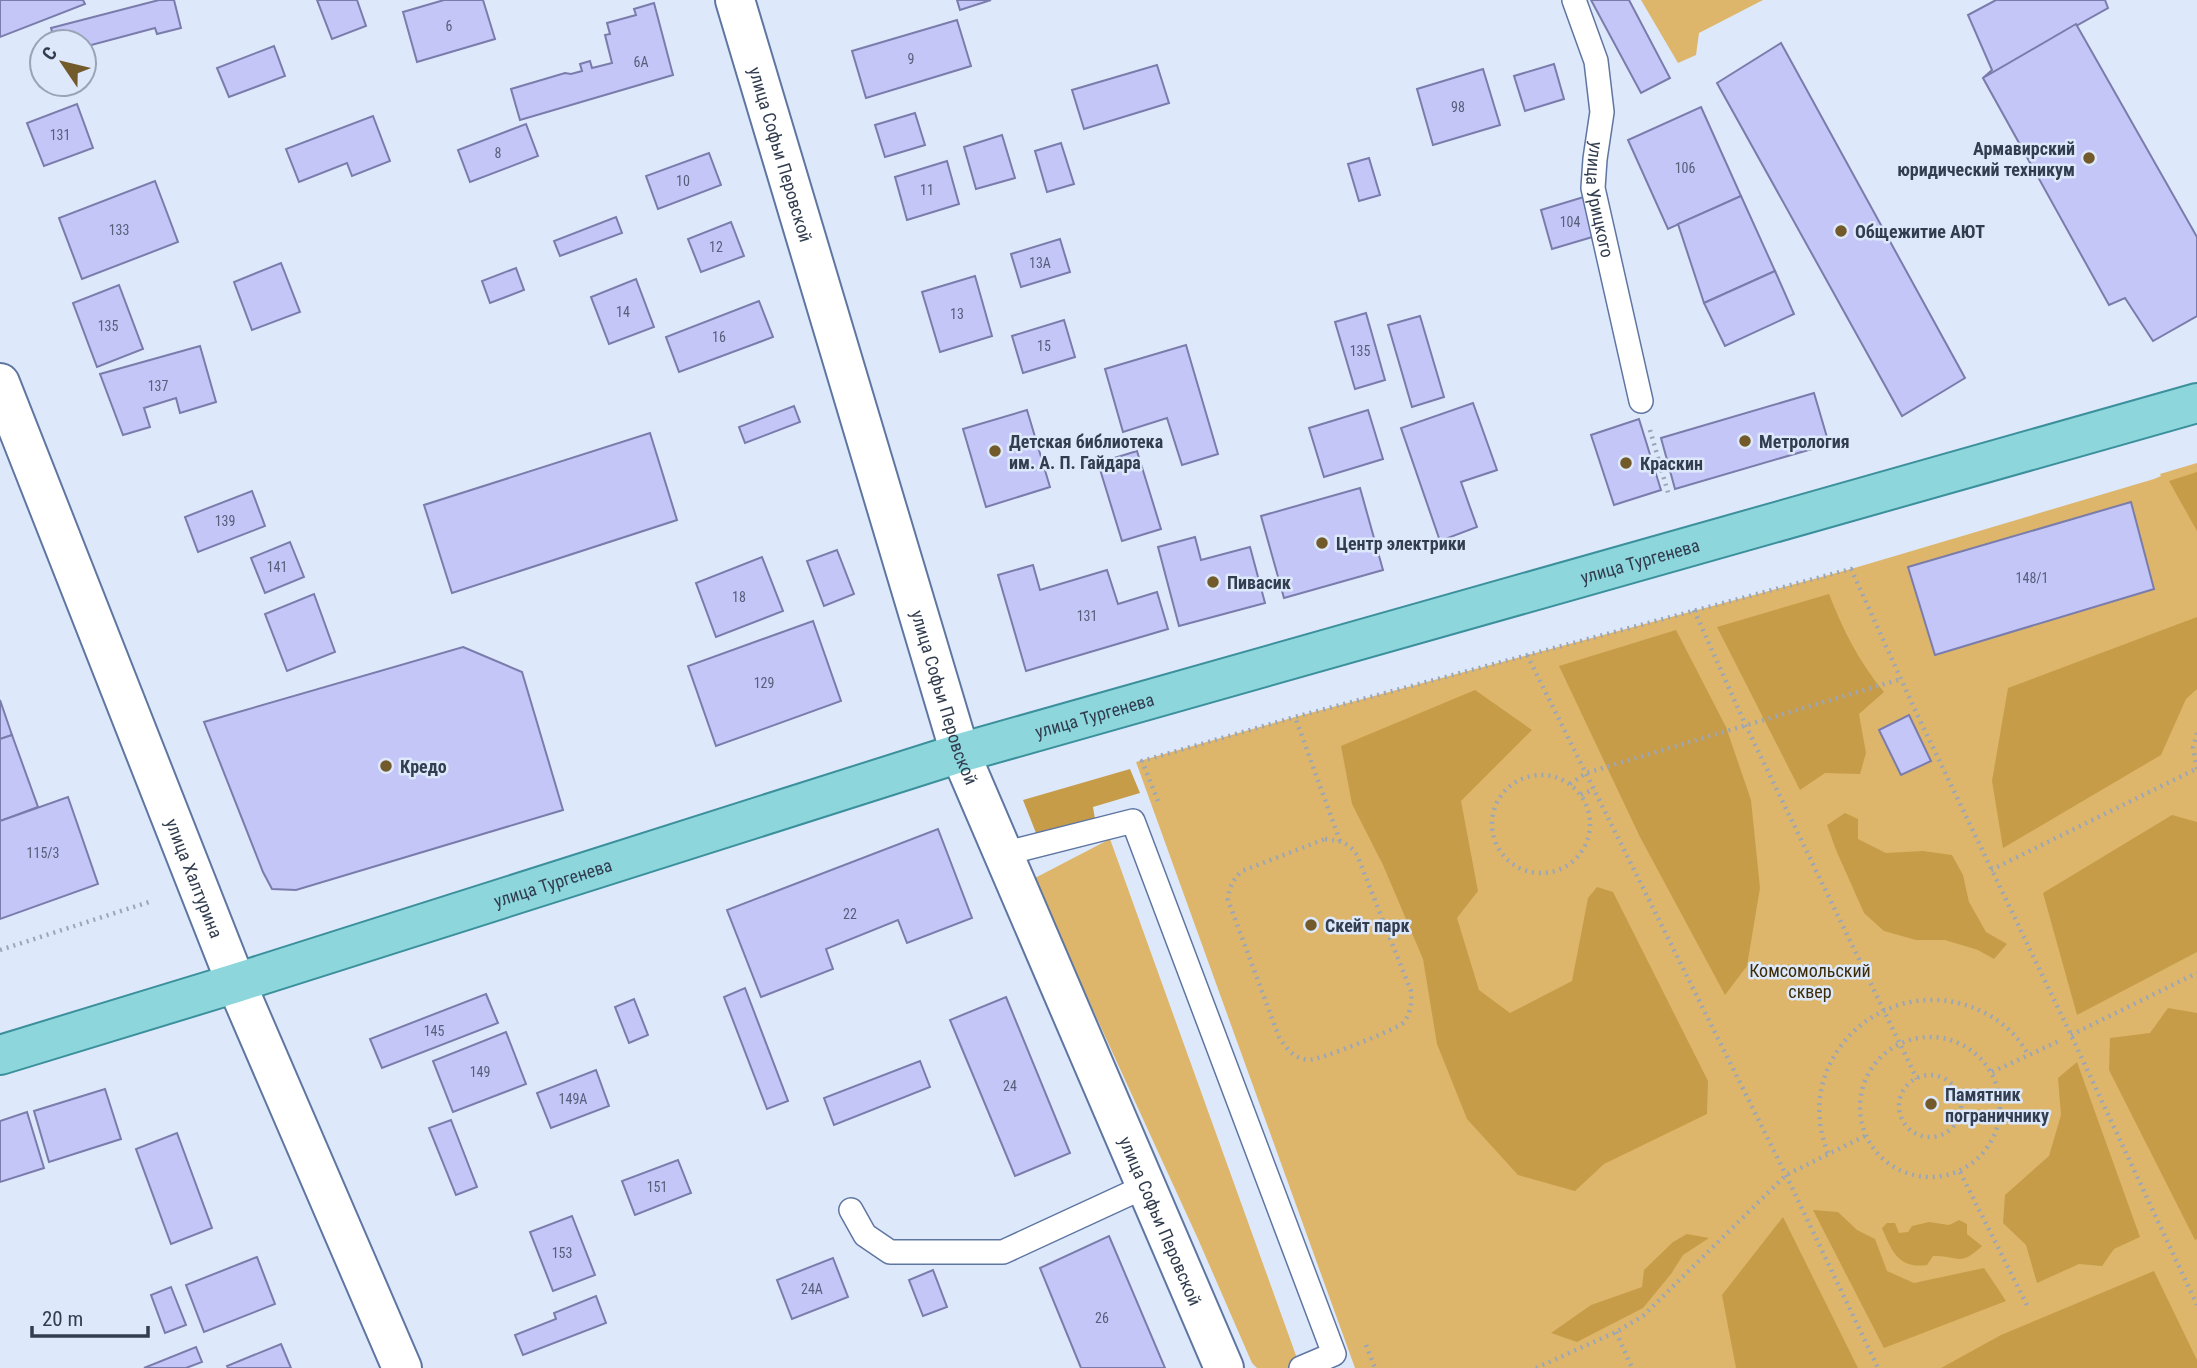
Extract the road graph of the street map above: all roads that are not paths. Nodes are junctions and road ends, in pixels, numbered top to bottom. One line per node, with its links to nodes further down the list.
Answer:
1 (735, 0): 6 (street, улица Софьи Перовской)
2 (1574, 0): 4 (lane, улица Урицкого)
3 (0, 383): 8 (street, улица Халтурина)
4 (1641, 401)
5 (2197, 403): 6 (main road, улица Тургенева)
6 (960, 753): 7 (street, улица Софьи Перовской); 8 (main road, улица Тургенева)
7 (1003, 854): 10 (street, улица Софьи Перовской); 12 (lane)
8 (236, 983): 9 (main road, улица Тургенева); 13 (street, улица Халтурина)
9 (0, 1055)
10 (1146, 1186): 11 (lane); 14 (street, улица Софьи Перовской)
11 (851, 1210)
12 (1336, 1361): 15 (lane)
13 (402, 1368)
14 (1224, 1368)
15 (1301, 1368)

